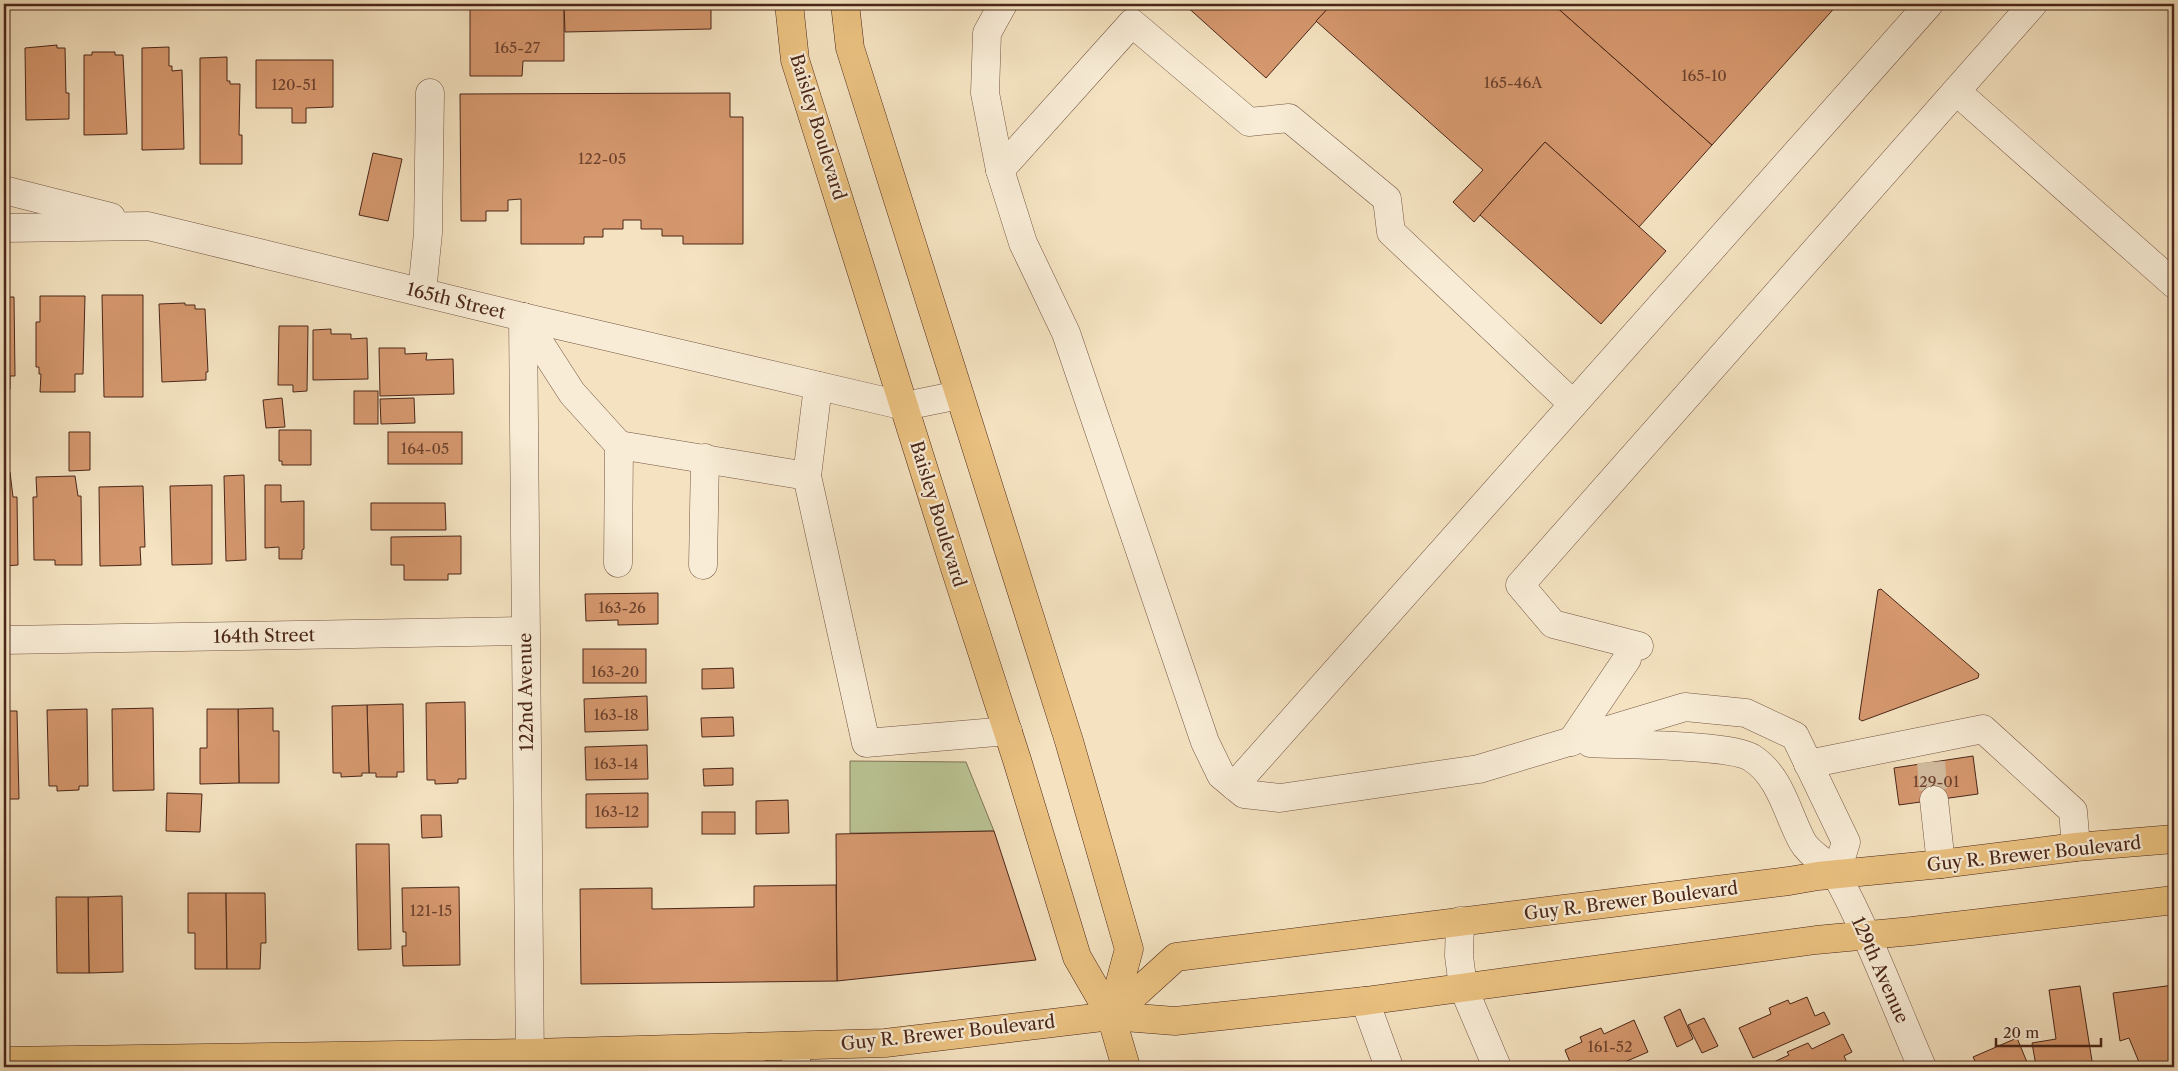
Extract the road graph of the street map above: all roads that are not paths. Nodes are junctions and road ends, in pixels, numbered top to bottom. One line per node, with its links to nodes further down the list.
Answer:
1 (789, 4): 18 (main road, Baisley Boulevard)
2 (844, 4): 16 (main road)
3 (1003, 4): 8 (street)
4 (1929, 4): 17 (street)
5 (2033, 4): 6 (street)
6 (1956, 91): 12 (street); 27 (street)
7 (430, 93): 13 (street)
8 (1000, 170): 17 (street); 29 (street)
9 (4, 190): 10 (street)
10 (148, 226): 11 (street, 165th Street); 13 (street, 165th Street)
11 (4, 228)
12 (2174, 284)
13 (422, 292): 14 (street, 165th Street)
14 (523, 317): 15 (street, 165th Street); 19 (street); 24 (street, 122nd Avenue)
15 (818, 386): 18 (street, 165th Street); 21 (street)
16 (959, 395): 18 (street); 40 (main road)
17 (1573, 404): 29 (street)
18 (904, 406): 26 (main road, Baisley Boulevard)
19 (619, 445): 20 (street); 22 (street)
20 (705, 458): 21 (street); 23 (street)
21 (807, 476): 26 (street)
22 (618, 563)
23 (702, 565)
24 (525, 631): 25 (street, 164th Street); 44 (street, 122nd Avenue)
25 (4, 640)
26 (1008, 731): 40 (main road, Baisley Boulevard)
27 (1571, 742): 28 (street); 29 (street); 34 (street)
28 (1808, 764): 32 (street); 34 (street)
29 (1234, 786)
30 (1934, 800): 33 (street)
31 (2174, 839): 32 (main road, Guy R. Brewer Boulevard)
32 (2076, 846): 33 (main road, Guy R. Brewer Boulevard)
33 (1941, 864): 34 (main road, Guy R. Brewer Boulevard)
34 (1836, 874): 36 (main road, Guy R. Brewer Boulevard); 37 (street, 129th Avenue)
35 (2174, 900): 37 (main road, Guy R. Brewer Boulevard)
36 (1460, 921): 38 (street); 40 (main road, Guy R. Brewer Boulevard)
37 (1864, 935): 38 (main road, Guy R. Brewer Boulevard); 50 (street, 129th Avenue)
38 (1463, 987): 39 (main road, Guy R. Brewer Boulevard); 49 (street)
39 (1366, 1001): 40 (main road, Guy R. Brewer Boulevard); 48 (street)
40 (1111, 1016): 41 (main road, Guy R. Brewer Boulevard); 47 (main road, Baisley Boulevard)
41 (796, 1056): 42 (main road, Guy R. Brewer Boulevard)
42 (751, 1057): 43 (main road, Guy R. Brewer Boulevard)
43 (616, 1059): 44 (main road, Guy R. Brewer Boulevard)
44 (530, 1060): 46 (main road, Guy R. Brewer Boulevard)
45 (4, 1061): 46 (main road, Guy R. Brewer Boulevard)
46 (125, 1063)
47 (1126, 1067)
48 (1389, 1067)
49 (1497, 1067)
50 (1922, 1067)

